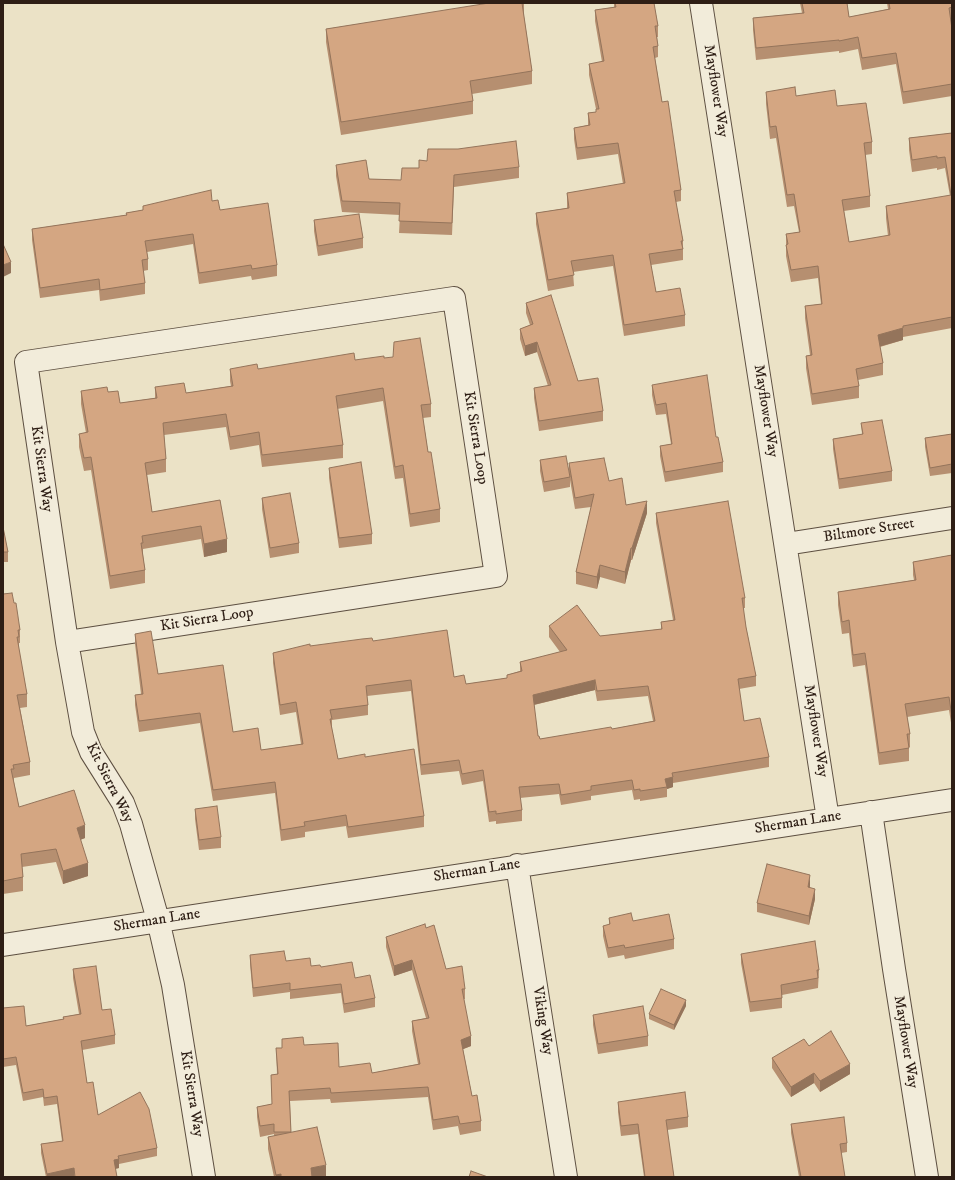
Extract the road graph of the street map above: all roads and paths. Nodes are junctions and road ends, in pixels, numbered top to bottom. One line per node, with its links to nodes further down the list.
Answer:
1 (701, 3): 4 (street, Mayflower Way)
2 (26, 362): 5 (street, Kit Sierra Way); 5 (street, Kit Sierra Loop)
3 (952, 518): 4 (street, Biltmore Street)
4 (786, 544): 8 (street, Mayflower Way)
5 (67, 642): 10 (street, Kit Sierra Way)
6 (952, 800): 7 (street, Sherman Lane)
7 (871, 812): 8 (street, Sherman Lane); 14 (street, Mayflower Way)
8 (828, 819): 9 (street, Sherman Lane)
9 (517, 865): 10 (street, Sherman Lane); 13 (street, Viking Way)
10 (158, 920): 11 (street, Sherman Lane); 12 (street, Kit Sierra Way)
11 (3, 945)
12 (204, 1177)
13 (566, 1177)
14 (927, 1177)

